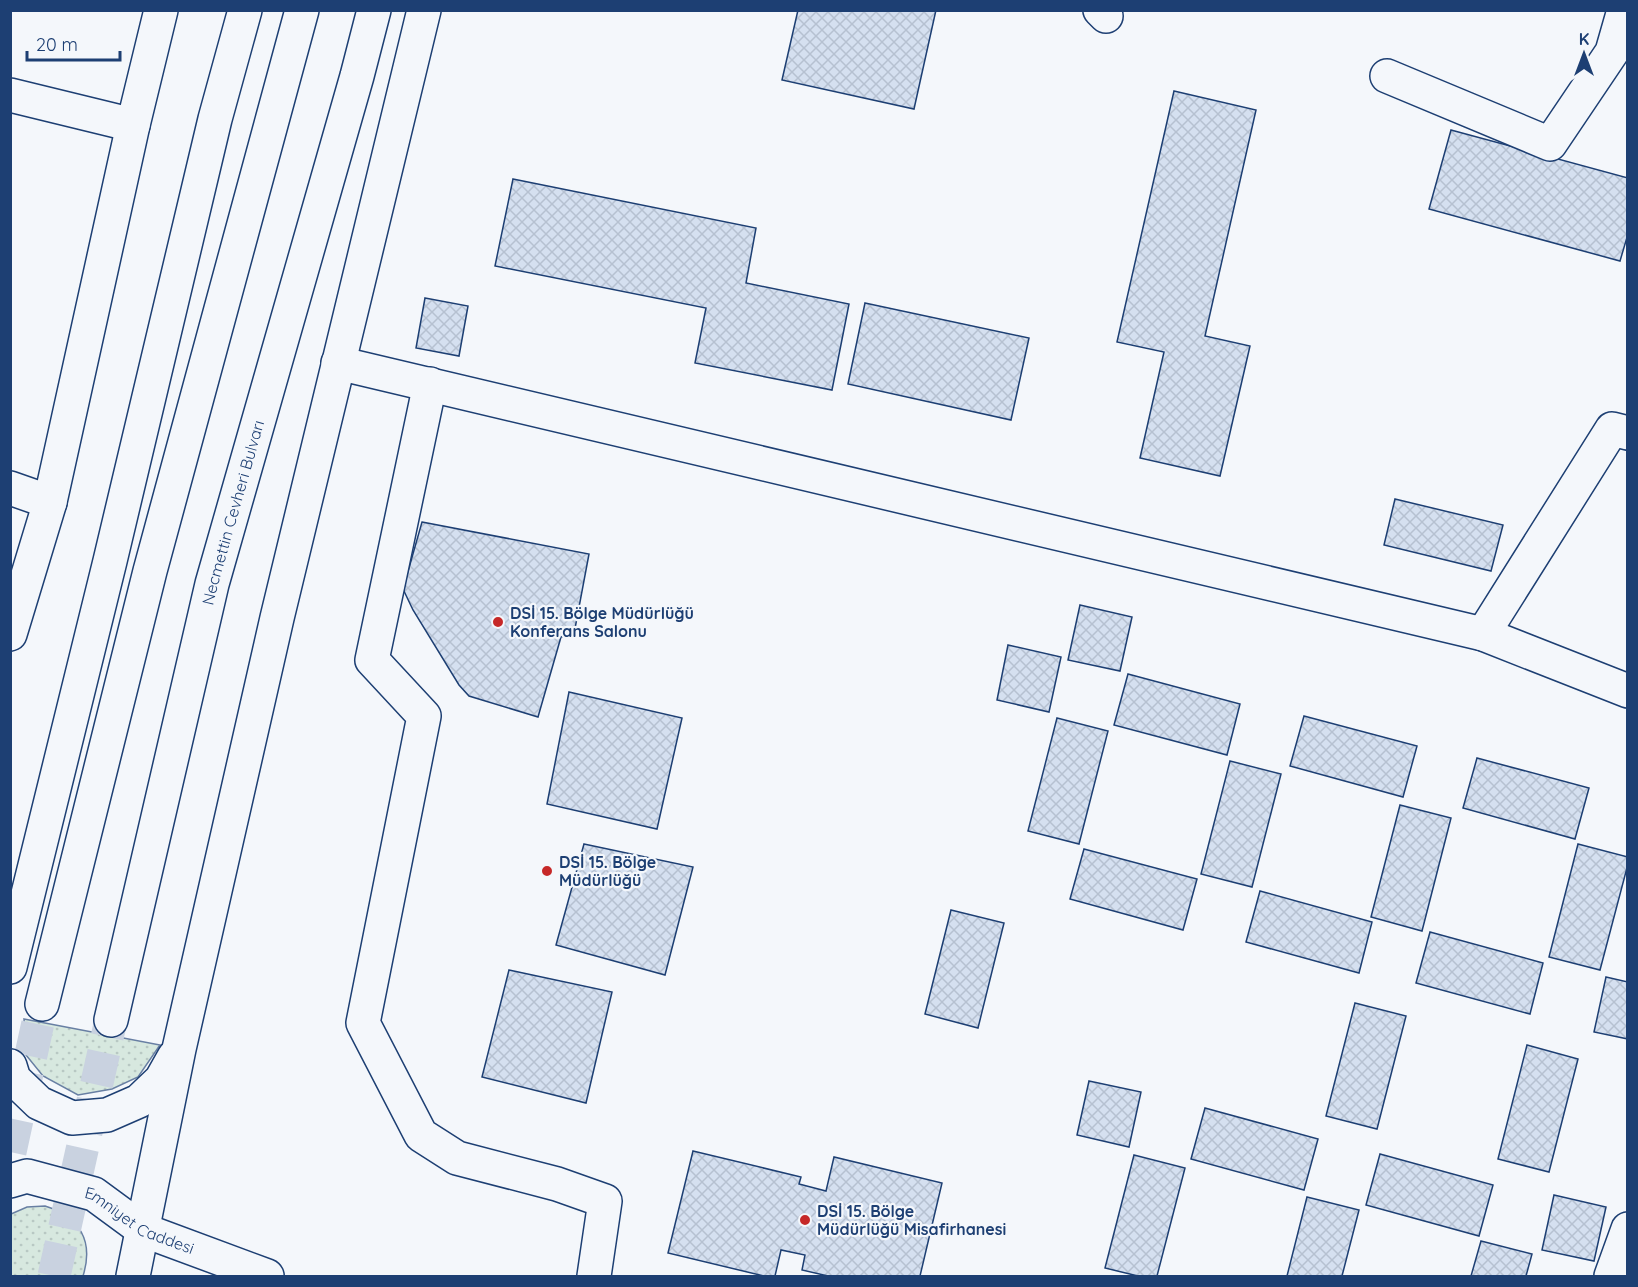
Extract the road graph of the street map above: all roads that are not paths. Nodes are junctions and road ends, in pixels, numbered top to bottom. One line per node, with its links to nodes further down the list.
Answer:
1 (162, 10): 9 (main road)
2 (244, 10): 18 (main road)
3 (302, 10): 19 (main road)
4 (374, 10): 20 (main road, Necmettin Cevheri Bulvarı)
5 (423, 10): 10 (main road)
6 (1624, 10): 7 (main road)
7 (1387, 76)
8 (10, 95): 9 (main road)
9 (133, 125): 14 (main road)
10 (338, 363): 11 (main road); 21 (main road)
11 (430, 384): 16 (main road); 28 (main road)
12 (1622, 422): 16 (main road)
13 (10, 488): 14 (main road)
14 (50, 502): 15 (main road)
15 (10, 634)
16 (1483, 634): 17 (main road)
17 (1628, 691)
18 (10, 967)
19 (42, 1004)
20 (111, 1020)
21 (179, 1048): 22 (main road); 25 (main road)
22 (10, 1066)
23 (10, 1181): 25 (main road, Emniyet Caddesi)
24 (1628, 1229): 29 (main road)
25 (143, 1230): 26 (main road); 27 (main road, Emniyet Caddesi)
26 (133, 1276)
27 (267, 1276)
28 (594, 1276)
29 (1611, 1276)

